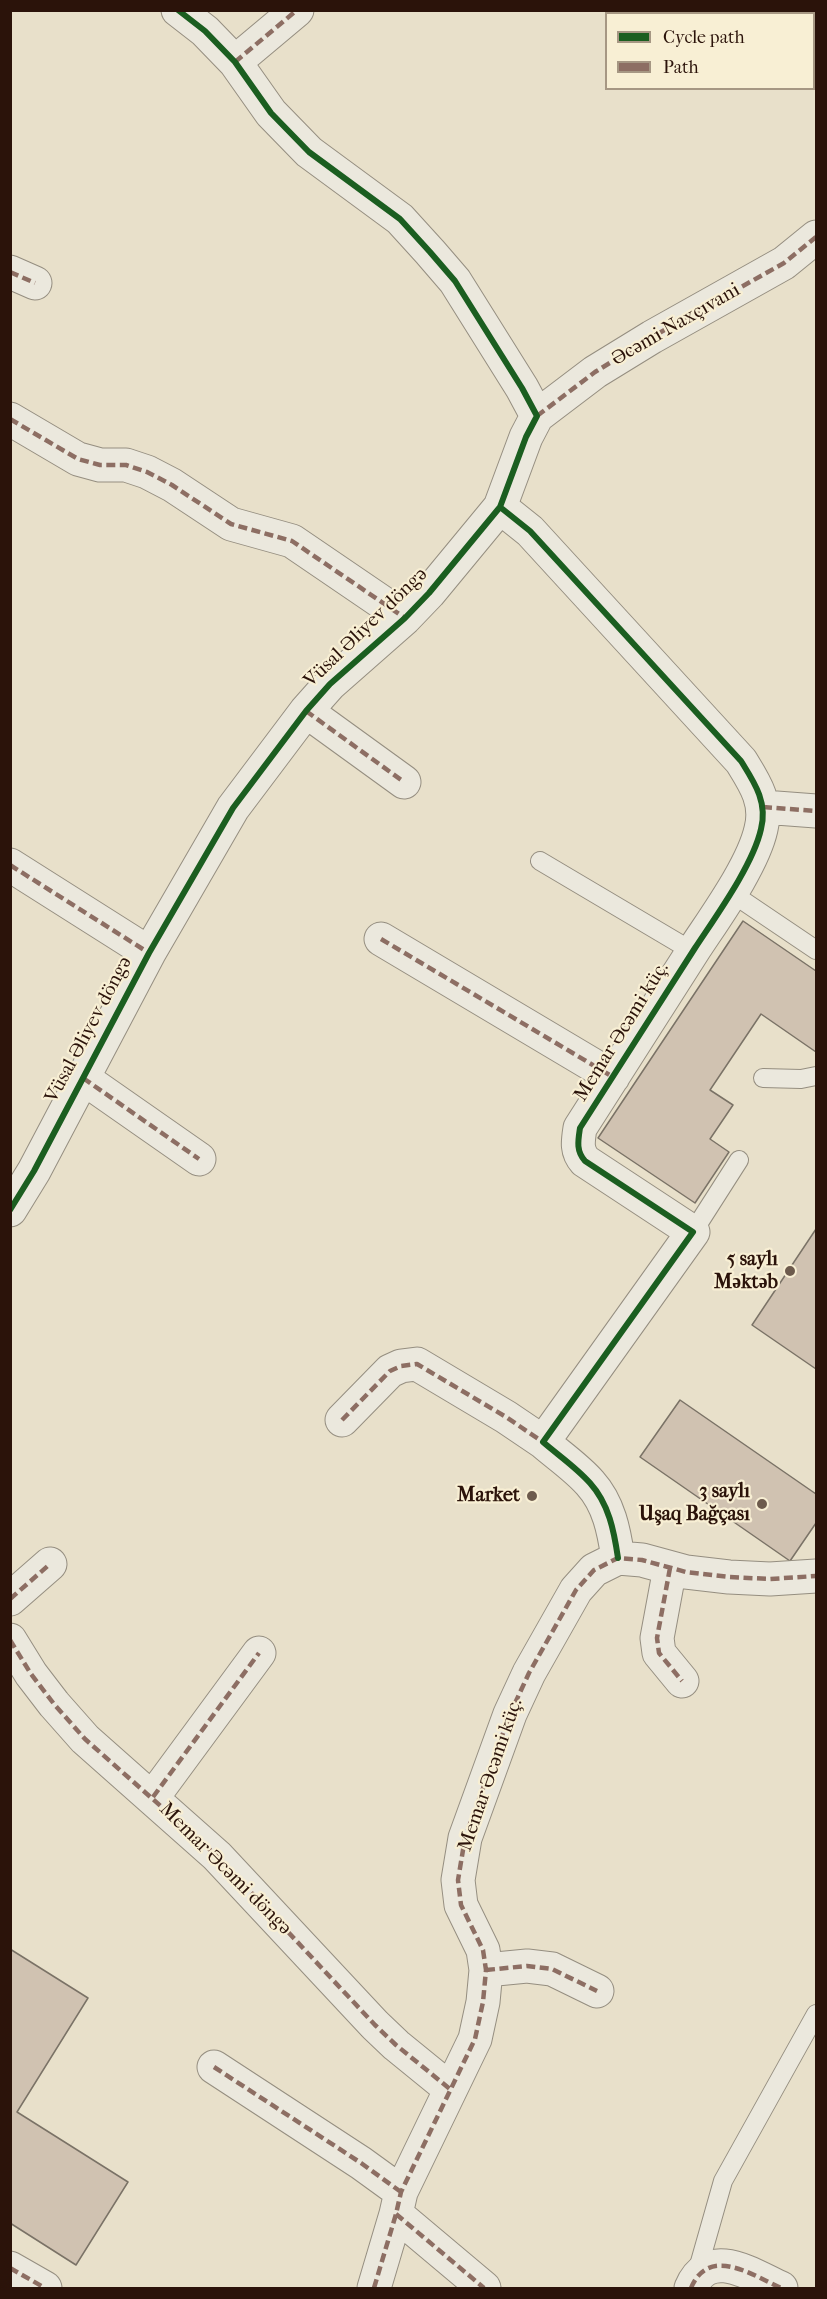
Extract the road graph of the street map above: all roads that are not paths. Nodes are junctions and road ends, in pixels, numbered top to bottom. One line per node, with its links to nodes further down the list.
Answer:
1 (178, 10): 3 (street)
2 (297, 10): 3 (street)
3 (235, 62): 5 (street)
4 (816, 237): 5 (street, Əcəmi Naxçıvani)
5 (537, 416): 7 (street, Vüsal Əliyev döngə)
6 (10, 419): 8 (street)
7 (500, 507): 8 (street, Vüsal Əliyev döngə); 11 (street, Memar Əcəmi küç.)
8 (405, 618): 9 (street, Vüsal Əliyev döngə)
9 (306, 711): 10 (street); 19 (street, Vüsal Əliyev döngə)
10 (404, 782)
11 (763, 807): 12 (street); 15 (street, Memar Əcəmi küç.)
12 (816, 811)
13 (540, 861): 18 (lane)
14 (10, 865): 19 (street)
15 (730, 892): 17 (lane); 18 (street, Memar Əcəmi küç.)
16 (381, 939): 21 (street)
17 (816, 950)
18 (692, 951): 21 (street, Memar Əcəmi küç.)
19 (149, 953): 22 (street, Vüsal Əliyev döngə)
20 (816, 1076): 23 (lane)
21 (613, 1077): 27 (street, Memar Əcəmi küç.)
22 (83, 1078): 24 (street); 26 (street, Vüsal Əliyev döngə)
23 (764, 1078)
24 (199, 1159)
25 (739, 1160): 27 (lane)
26 (10, 1210)
27 (693, 1232): 29 (street)
28 (342, 1420): 29 (street)
29 (543, 1442): 30 (street)
30 (618, 1558): 32 (street); 39 (street, Memar Əcəmi küç.)
31 (50, 1564): 34 (street)
32 (670, 1568): 33 (street); 37 (street)
33 (816, 1576)
34 (10, 1599)
35 (10, 1640): 38 (street, Memar Əcəmi döngə)
36 (259, 1653): 38 (street)
37 (682, 1681)
38 (153, 1797): 43 (street, Memar Əcəmi döngə)
39 (486, 1970): 40 (street); 43 (street, Memar Əcəmi küç.)
40 (597, 1991)
41 (816, 2014): 46 (lane)
42 (214, 2067): 44 (street)
43 (450, 2089): 44 (street, Memar Əcəmi küç.)
44 (398, 2203): 48 (street, Memar Əcəmi küç.); 49 (street)
45 (10, 2268): 47 (street)
46 (693, 2283): 50 (street)
47 (45, 2289)
48 (374, 2289)
49 (484, 2289)
50 (781, 2289)

